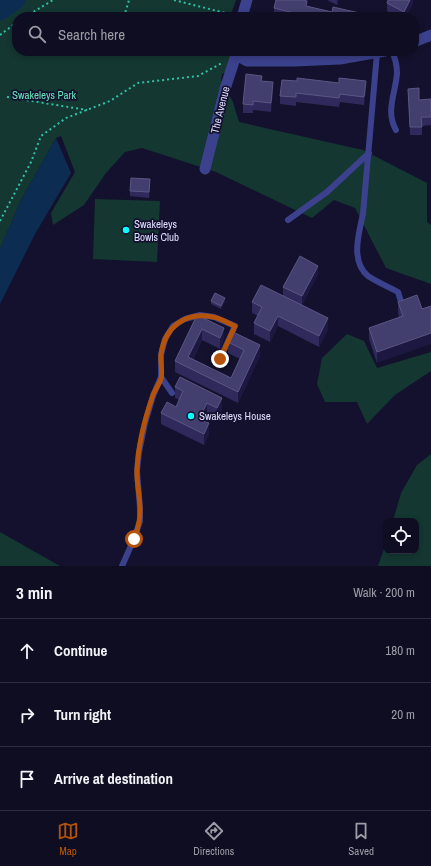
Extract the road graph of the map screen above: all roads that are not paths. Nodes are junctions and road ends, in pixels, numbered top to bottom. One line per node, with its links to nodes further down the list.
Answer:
1 (247, 0): 2 (street)
2 (243, 12)
3 (431, 35): 4 (street)
4 (419, 40)
5 (235, 56): 12 (street, The Avenue)
6 (240, 56): 7 (street)
7 (358, 56)
8 (381, 56): 11 (lane)
9 (393, 56): 10 (lane)
10 (396, 130)
11 (369, 153): 13 (lane); 14 (lane)
12 (205, 169)
13 (288, 220)
14 (402, 305)
15 (220, 359): 16 (lane)
16 (161, 377): 17 (lane); 18 (lane)
17 (172, 393)
18 (122, 566)

